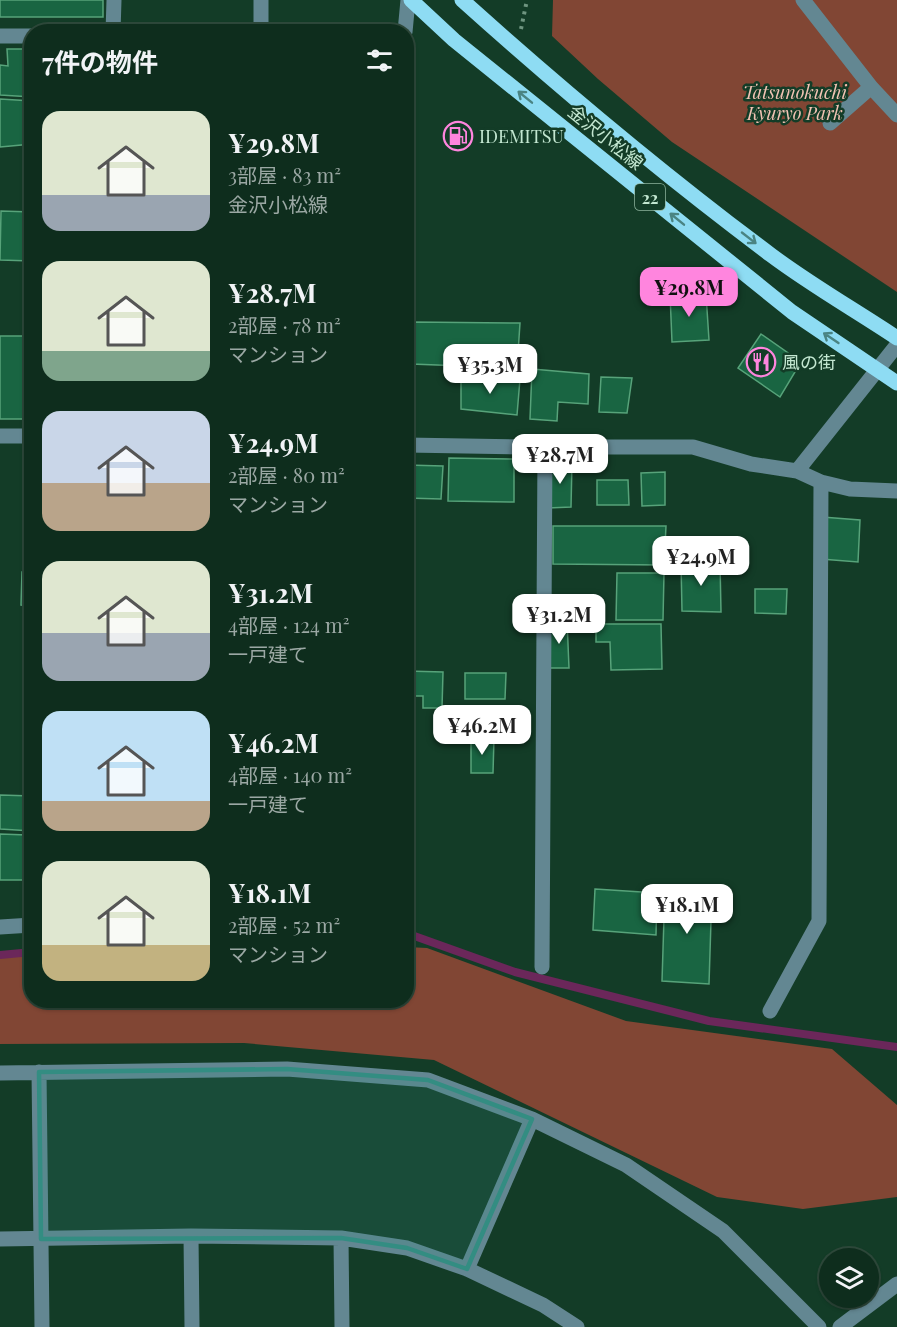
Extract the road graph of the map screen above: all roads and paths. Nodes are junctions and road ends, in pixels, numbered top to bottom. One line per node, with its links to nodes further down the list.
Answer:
1 (114, 0): 6 (street)
2 (261, 0): 7 (street)
3 (409, 0): 8 (street); 16 (main road, 金沢小松線 / 22, one-way to 3)
4 (462, 0): 14 (main road, 金沢小松線 / 22, one-way to 14)
5 (803, 0): 11 (street)
6 (113, 24)
7 (261, 24)
8 (406, 24)
9 (0, 36): 10 (street)
10 (24, 36)
11 (872, 87): 12 (street); 13 (street)
12 (897, 115)
13 (830, 123)
14 (897, 338)
15 (897, 345): 16 (street)
16 (878, 370): 17 (main road, 金沢小松線 / 22); 22 (street)
17 (897, 383)
18 (0, 436): 19 (street)
19 (24, 436)
20 (414, 445): 21 (street)
21 (545, 447): 22 (street); 27 (street)
22 (797, 471): 23 (street)
23 (821, 482): 24 (street); 28 (street)
24 (897, 491)
25 (24, 926): 26 (street)
26 (0, 927)
27 (542, 967)
28 (770, 1011)
29 (39, 1072): 30 (street); 31 (street); 35 (street)
30 (0, 1073)
31 (532, 1119): 36 (street); 42 (street)
32 (191, 1236): 33 (street); 35 (street); 39 (street)
33 (341, 1238): 36 (street); 40 (street)
34 (0, 1239): 35 (street)
35 (41, 1239): 38 (street)
36 (467, 1269): 41 (street)
37 (897, 1284): 43 (street)
38 (42, 1327)
39 (192, 1327)
40 (342, 1327)
41 (577, 1327)
42 (819, 1327)
43 (840, 1327)

